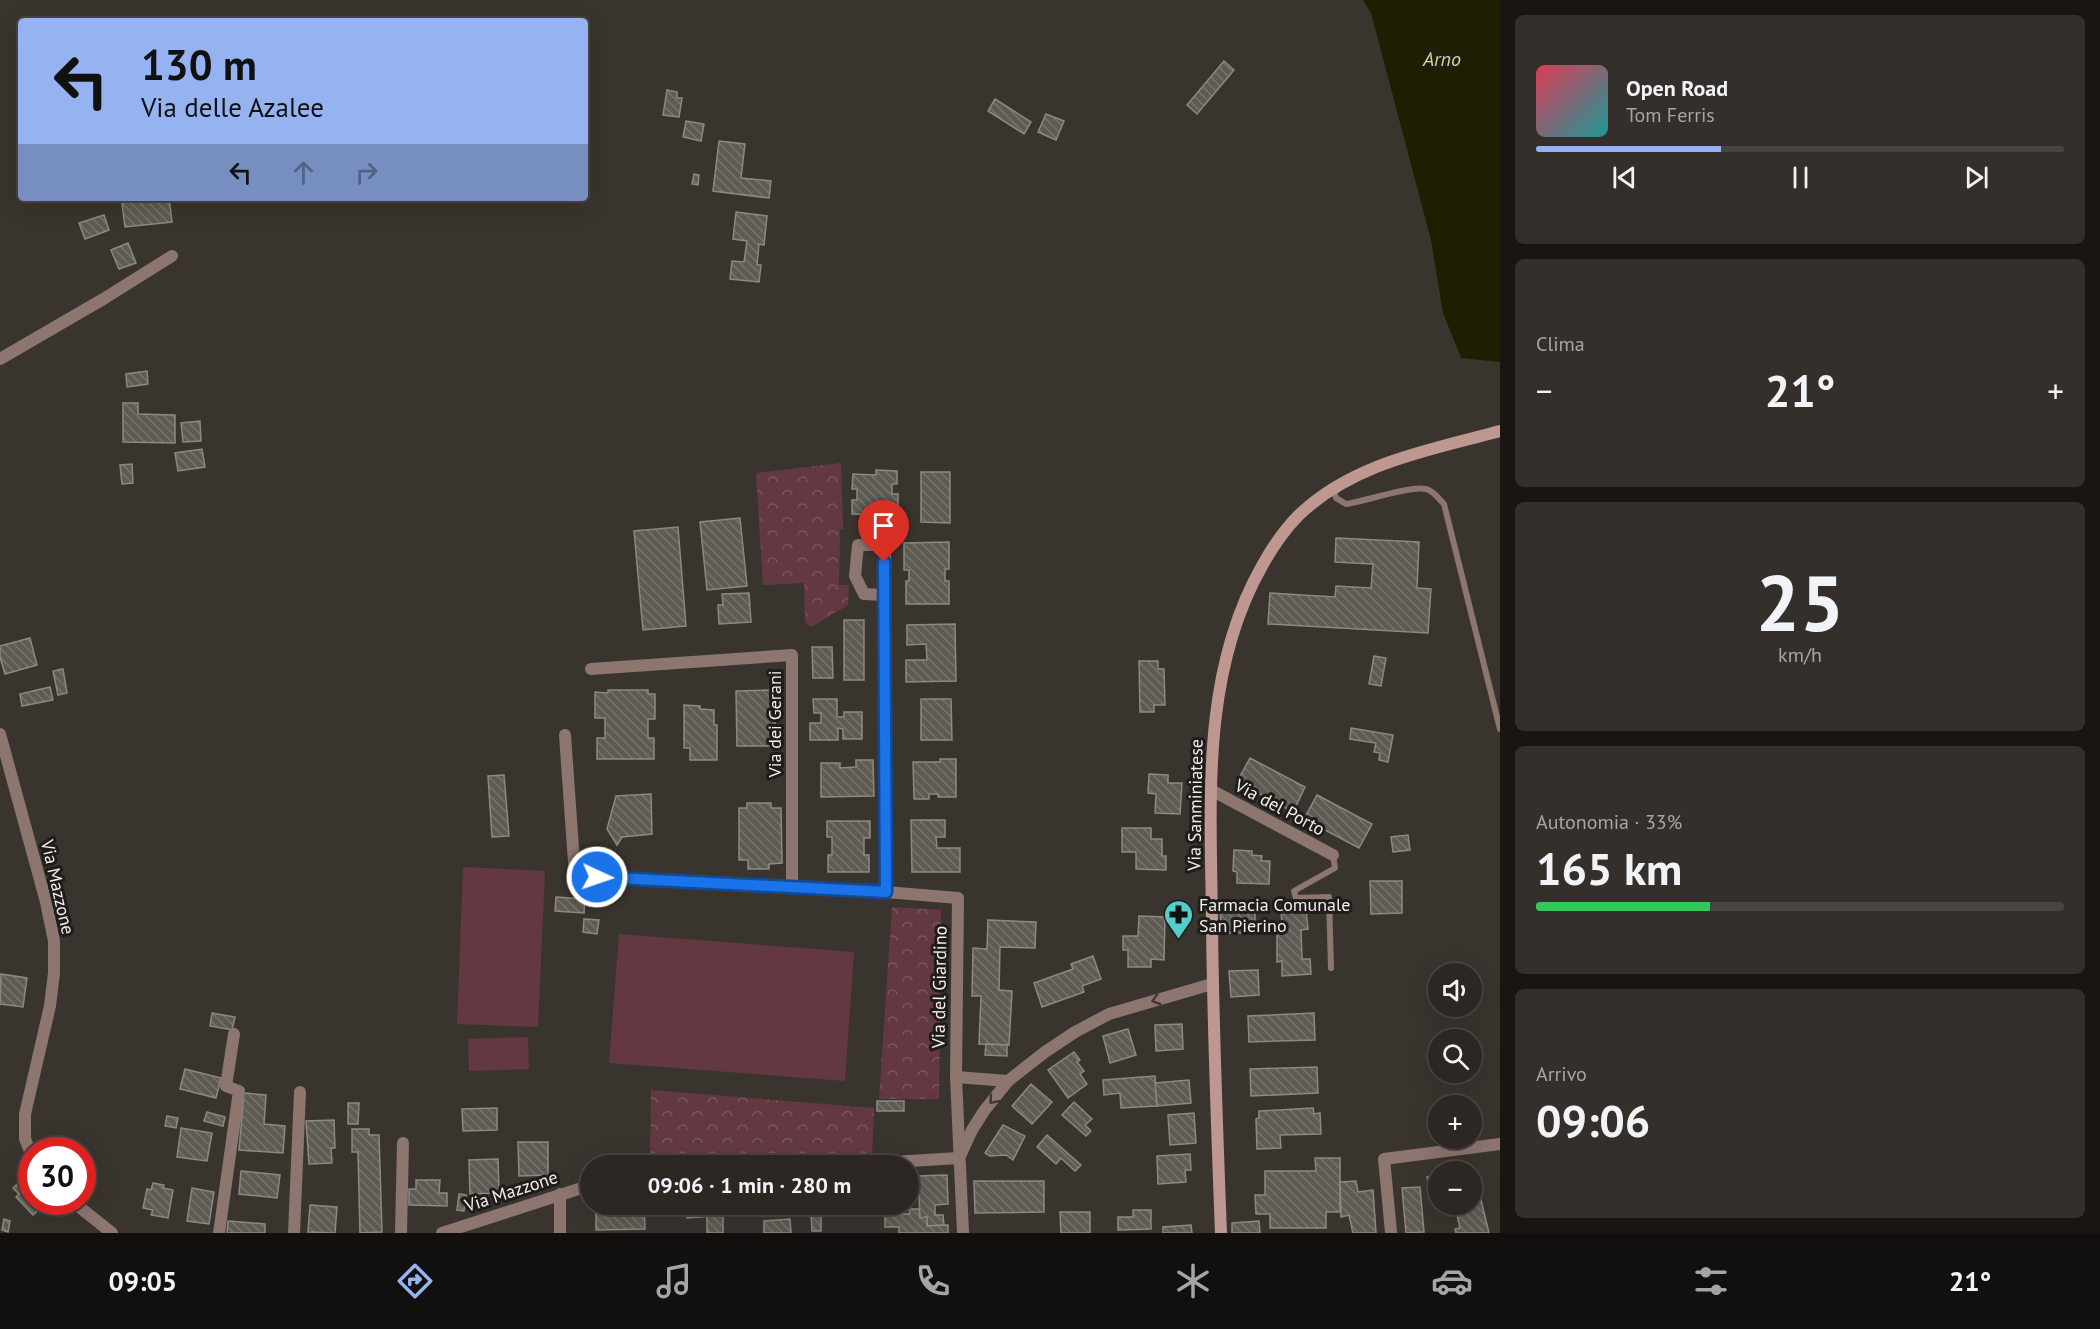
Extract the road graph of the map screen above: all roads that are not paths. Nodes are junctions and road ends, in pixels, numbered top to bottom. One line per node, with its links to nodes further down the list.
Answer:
1 (172, 255): 2 (street)
2 (0, 359)
3 (1500, 431): 4 (street, Via Sanminiatese)
4 (1333, 487): 7 (lane); 10 (street, Via Sanminiatese)
5 (884, 595): 13 (street)
6 (591, 669): 12 (street, Via dei Gerani)
7 (1500, 729)
8 (0, 734): 20 (street, Via Mazzone)
9 (565, 735): 12 (street)
10 (1211, 790): 11 (street, Via del Porto); 15 (street, Via Sanminiatese)
11 (1333, 855): 14 (lane)
12 (792, 886): 13 (street)
13 (886, 892): 17 (street, Via del Giardino)
14 (1331, 968)
15 (1212, 984): 18 (street, Via del Giardino, one-way to 18); 36 (street, Via Sanminiatese)
16 (234, 1034): 30 (street)
17 (956, 1077): 18 (street); 23 (street, Via del Giardino)
18 (1008, 1081): 23 (street, Via del Giardino, one-way to 23)
19 (300, 1092): 31 (street)
20 (25, 1137)
21 (403, 1143): 32 (street)
22 (1500, 1144): 28 (street)
23 (959, 1158): 24 (street); 35 (street, Via del Giardino)
24 (919, 1160)
25 (580, 1188): 26 (street, Via Mazzone)
26 (560, 1194): 33 (street, Via Mazzone); 34 (street)
27 (89, 1215): 29 (street)
28 (1391, 1232)
29 (112, 1233)
30 (219, 1233)
31 (294, 1233)
32 (401, 1233)
33 (442, 1233)
34 (560, 1233)
35 (963, 1233)
36 (1221, 1233)

